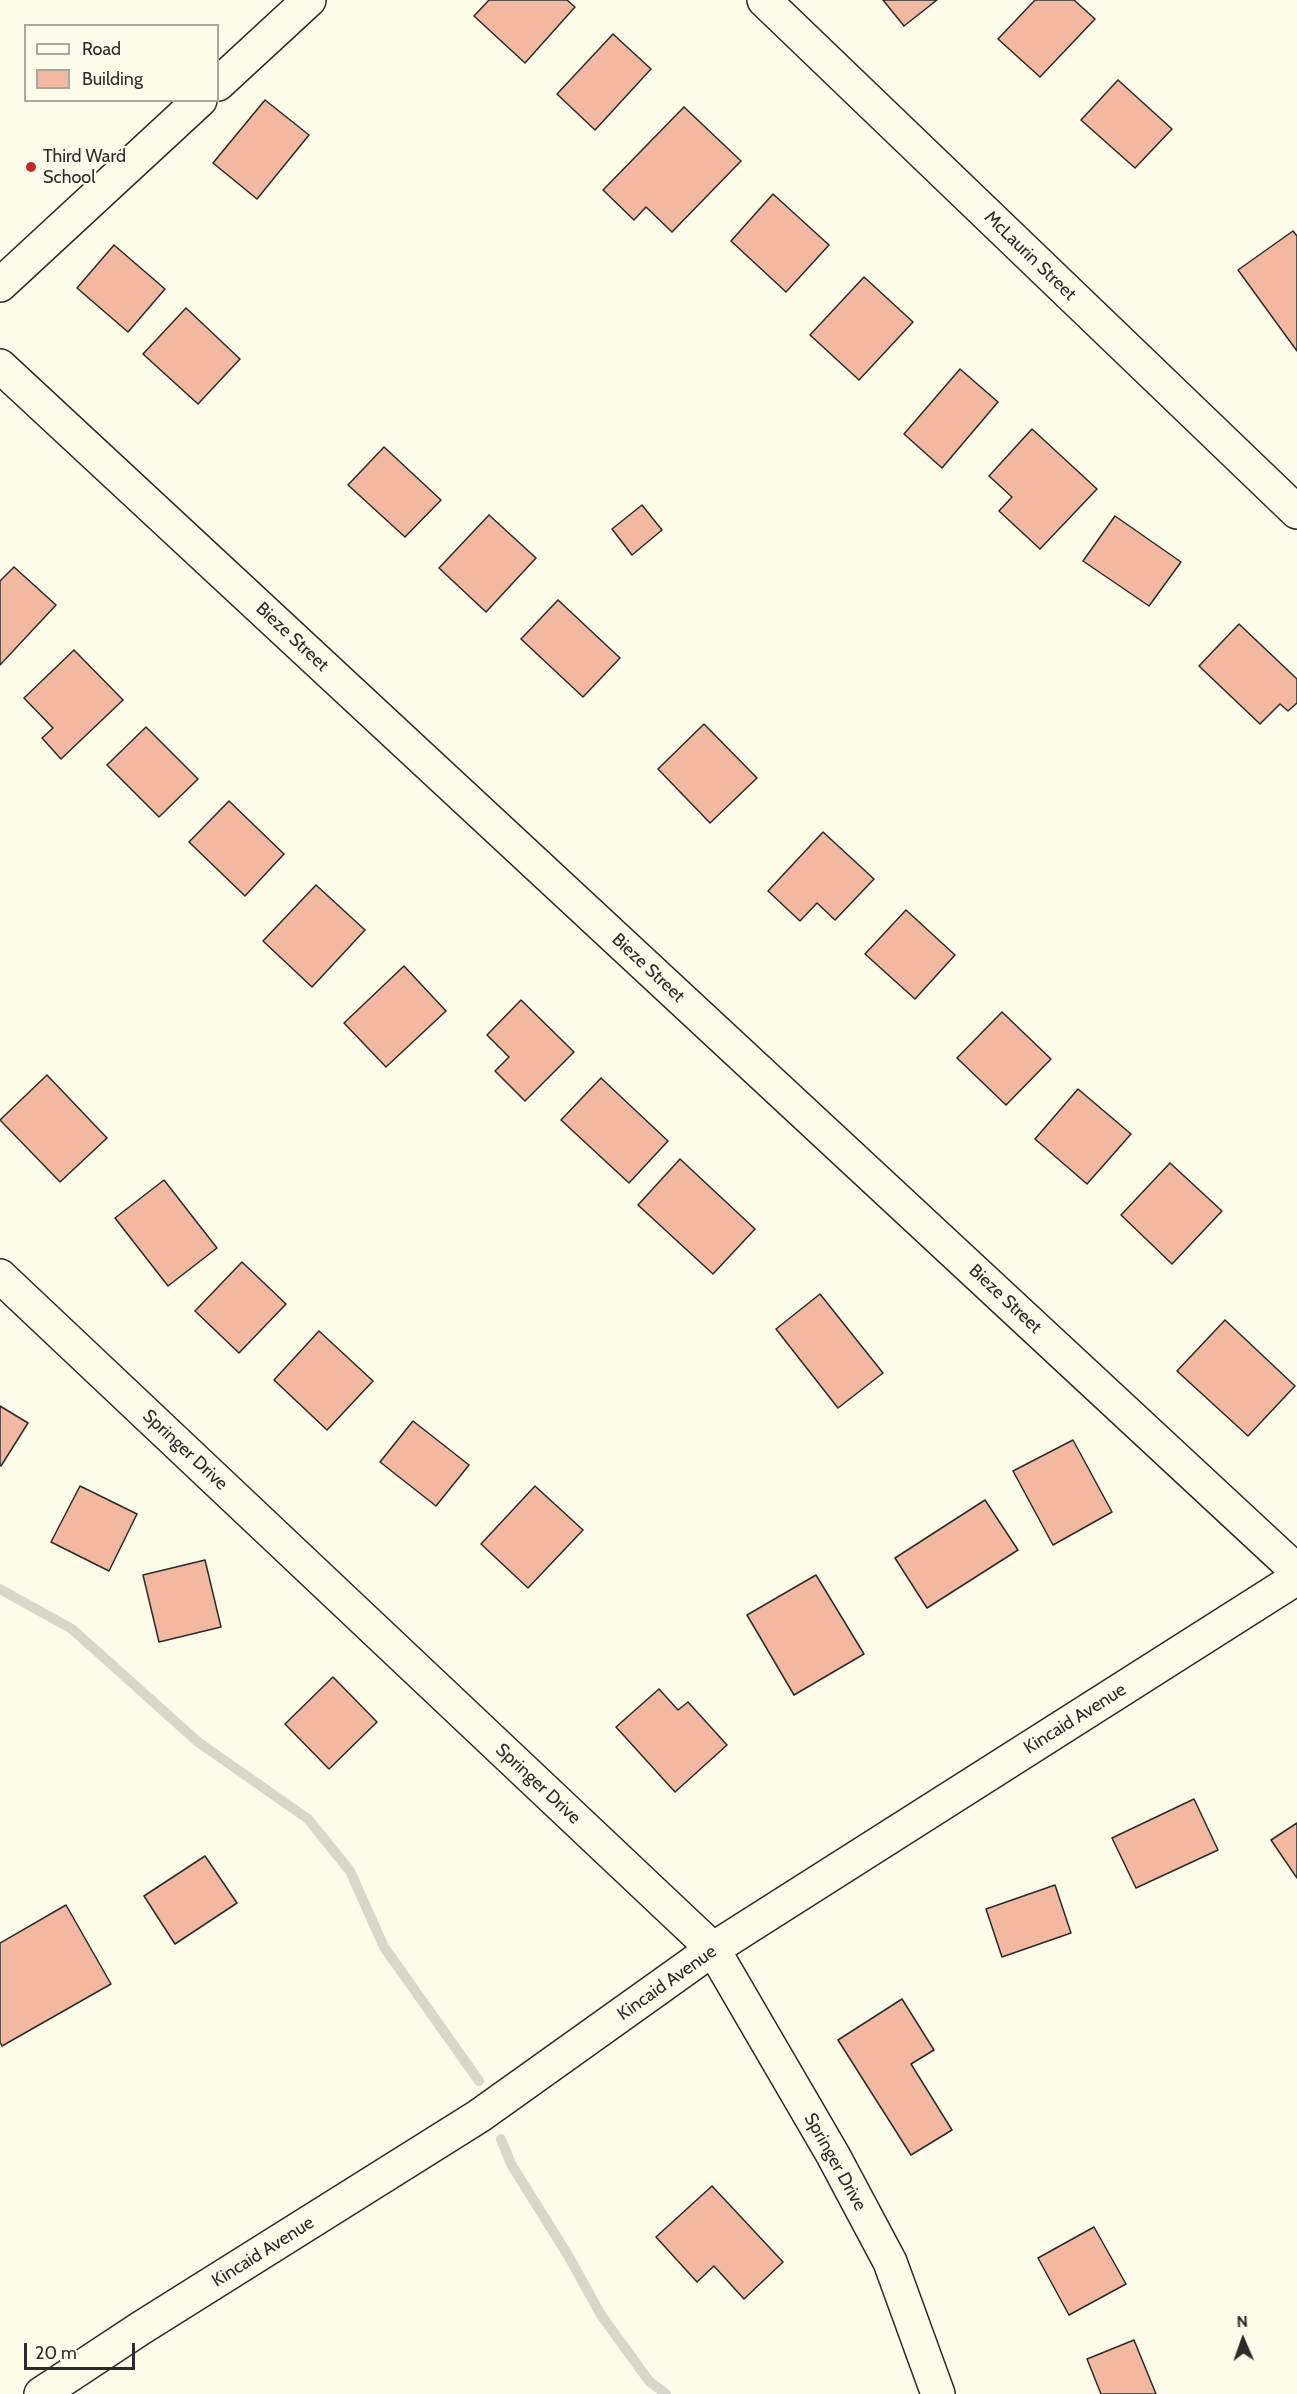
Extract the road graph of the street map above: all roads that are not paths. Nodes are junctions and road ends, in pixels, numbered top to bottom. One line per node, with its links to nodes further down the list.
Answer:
1 (309, 0): 3 (street)
2 (764, 0): 7 (street, McLaurin Street)
3 (219, 83)
4 (198, 102): 5 (street)
5 (0, 285)
6 (0, 366): 9 (street, Bieze Street)
7 (1297, 512)
8 (0, 1276): 11 (street, Springer Drive)
9 (1297, 1571)
10 (1297, 1578): 11 (street, Kincaid Avenue)
11 (713, 1949): 12 (street, Kincaid Avenue); 13 (street, Springer Drive)
12 (41, 2394)
13 (938, 2394)

